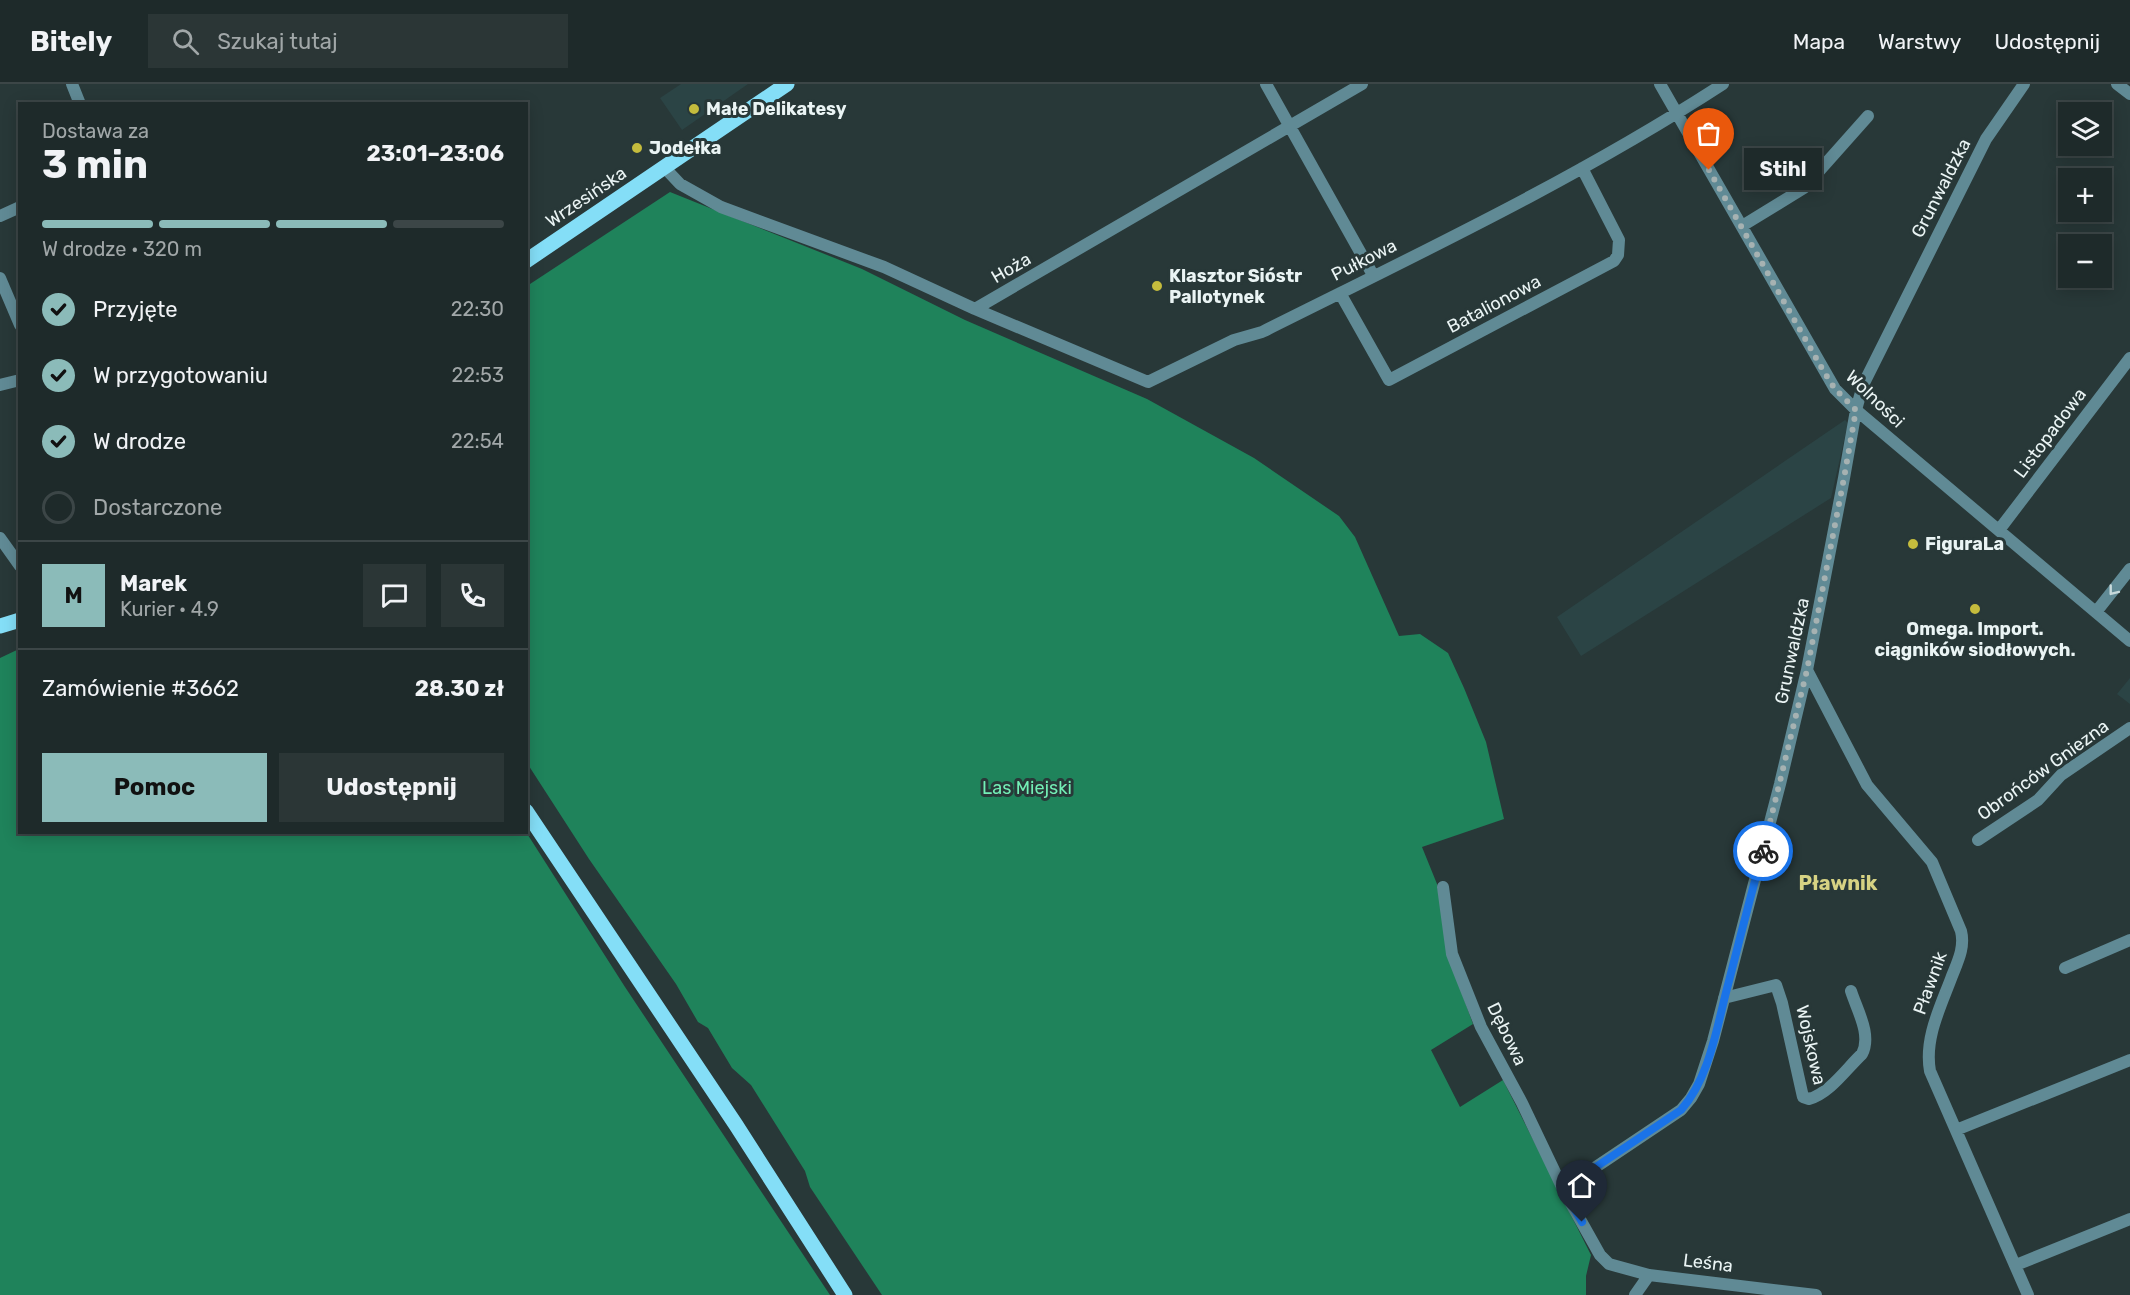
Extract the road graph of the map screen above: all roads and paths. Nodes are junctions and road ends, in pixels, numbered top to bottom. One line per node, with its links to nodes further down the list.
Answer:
1 (72, 84): 10 (street)
2 (787, 84): 14 (main road, Wrzesińska)
3 (1266, 84): 13 (street)
4 (1362, 84): 13 (street, Hoża)
5 (1660, 84): 11 (street, Wolności)
6 (1723, 84): 11 (street, Pułkowa)
7 (2024, 84): 28 (street, Grunwaldzka)
8 (2116, 84): 9 (street)
9 (2130, 94)
10 (79, 102)
11 (1677, 113): 15 (street, Pułkowa); 18 (street, Wolności)
12 (1868, 116): 18 (street)
13 (1290, 125): 20 (street); 23 (street, Hoża)
14 (664, 167): 19 (main road, Wrzesińska); 23 (street)
15 (1582, 168): 20 (street, Pułkowa); 22 (street, Batalionowa)
16 (18, 208): 17 (street)
17 (0, 216)
18 (1742, 226): 28 (street, Wolności)
19 (528, 260)
20 (1373, 275): 22 (street, Pułkowa)
21 (0, 278): 24 (street)
22 (1340, 293): 23 (street, Pułkowa)
23 (975, 309)
24 (18, 319)
25 (2130, 358): 29 (street, Listopadowa)
26 (18, 380): 27 (street)
27 (0, 385)
28 (1856, 410): 29 (street, Wolności); 37 (street, Grunwaldzka)
29 (1999, 530): 33 (street, Wolności)
30 (0, 538): 31 (street)
31 (18, 563)
32 (2130, 569): 33 (street, one-way to 33)
33 (2096, 612): 36 (street, Wolności)
34 (18, 621): 35 (main road)
35 (0, 626)
36 (2130, 641)
37 (1807, 670): 45 (street, Grunwaldzka); 47 (street, Pławnik)
38 (2130, 728): 40 (street, Obrońców Gniezna)
39 (528, 814): 50 (main road)
40 (1978, 840)
41 (1443, 887): 48 (street, Dębowa)
42 (2130, 940): 43 (street)
43 (2064, 968)
44 (1851, 991): 45 (street, Wojskowa)
45 (1724, 998): 48 (street, Grunwaldzka)
46 (2130, 1060): 47 (street)
47 (1956, 1130): 52 (street, Pławnik)
48 (1563, 1189): 51 (street, Dębowa)
49 (2130, 1219): 52 (street)
50 (816, 1250): 55 (main road); 56 (main road)
51 (1600, 1255): 53 (street, Leśna)
52 (2016, 1265): 59 (street, Pławnik)
53 (1649, 1275): 54 (street, Leśna); 57 (street)
54 (1766, 1292): 58 (street, Leśna)
55 (845, 1295)
56 (851, 1295)
57 (1635, 1295)
58 (1816, 1295)
59 (2028, 1295)

